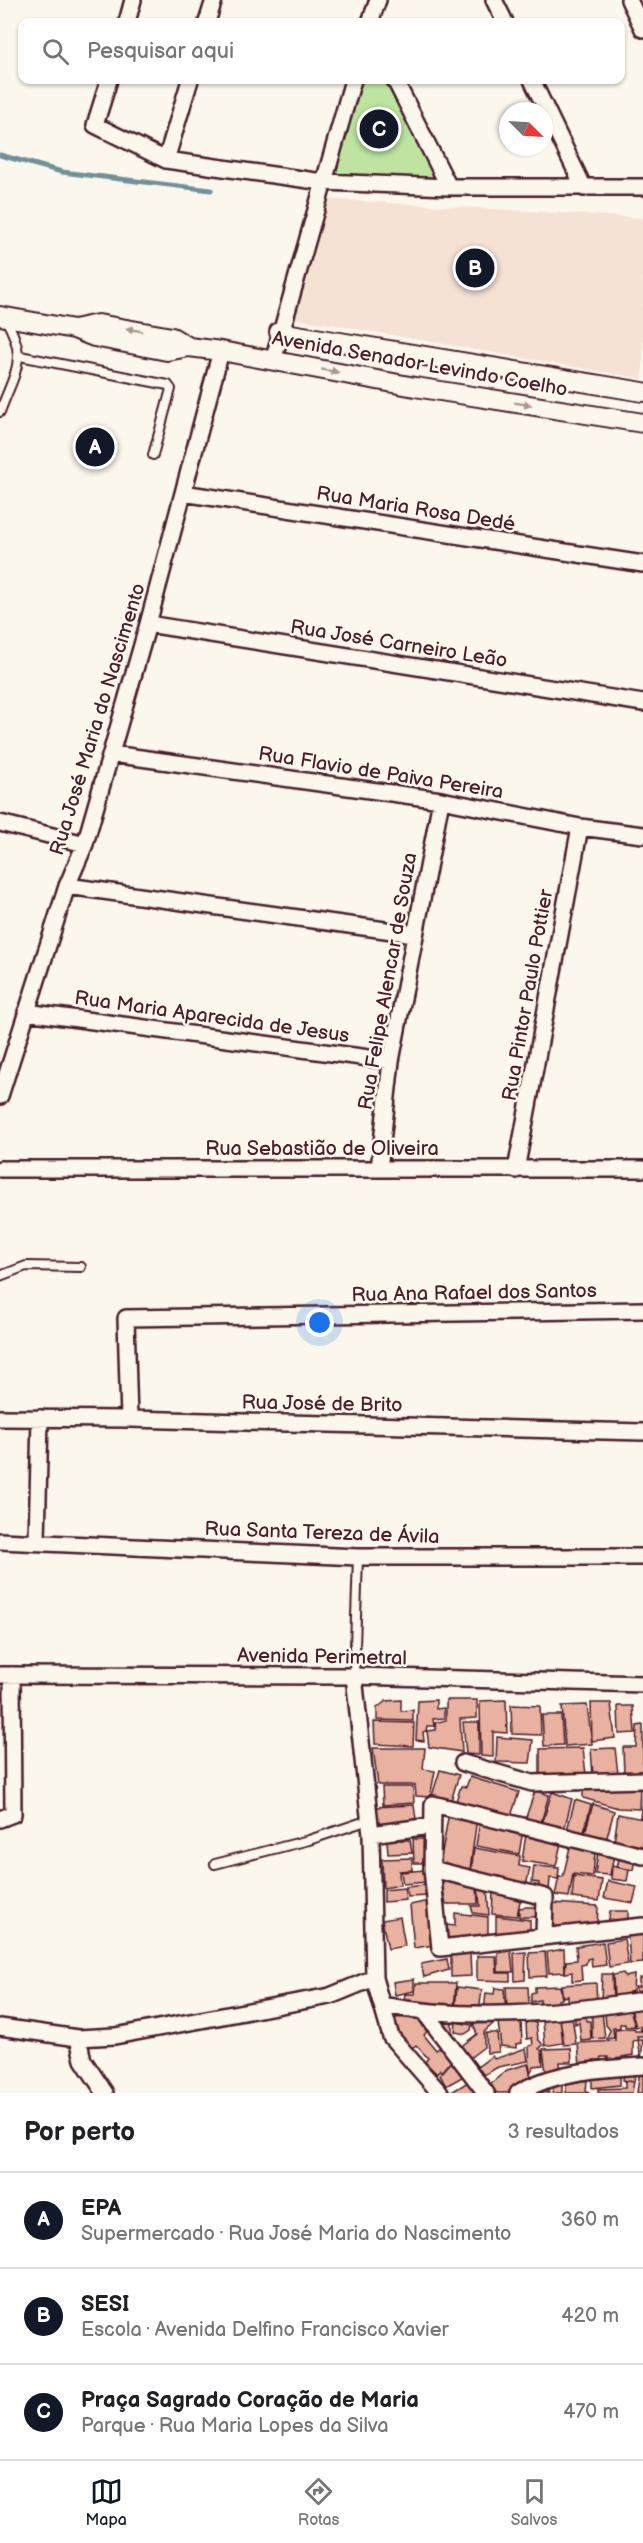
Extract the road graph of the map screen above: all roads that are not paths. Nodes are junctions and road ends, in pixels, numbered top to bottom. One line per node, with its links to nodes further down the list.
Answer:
1 (134, 0): 6 (street)
2 (214, 0): 7 (street)
3 (378, 0): 8 (street)
4 (494, 0): 9 (street)
5 (628, 0): 10 (street)
6 (128, 18)
7 (208, 18)
8 (371, 18)
9 (503, 18)
10 (643, 29)
11 (108, 84): 16 (street)
12 (189, 84): 16 (street)
13 (352, 84): 17 (street)
14 (397, 84): 18 (street)
15 (534, 84): 20 (street)
16 (166, 160): 17 (street)
17 (323, 182): 18 (street); 22 (street)
18 (449, 187): 20 (street)
19 (643, 187): 20 (street)
20 (584, 188)
21 (2, 316): 23 (street, Avenida Senador Levindo Coelho); 24 (lane)
22 (279, 332): 25 (street); 26 (street, Avenida Senador Levindo Coelho)
23 (221, 351): 25 (street, Avenida Senador Levindo Coelho); 30 (street, Rua José Maria do Nascimento)
24 (20, 356): 27 (lane); 29 (lane)
25 (273, 361): 28 (street, Avenida Senador Levindo Coelho, one-way to 28)
26 (643, 392)
27 (0, 412)
28 (643, 423)
29 (153, 455)
30 (183, 493): 31 (street, Rua Maria Rosa Dedé); 32 (street, Rua José Maria do Nascimento)
31 (643, 564)
32 (148, 624): 33 (street, Rua José Carneiro Leão); 34 (street, Rua José Maria do Nascimento)
33 (643, 703)
34 (112, 754): 35 (street, Rua Flavio de Paiva Pereira); 39 (street, Rua José Maria do Nascimento)
35 (441, 800): 37 (street, Rua Flavio de Paiva Pereira); 41 (street, Rua Felipe Alencar de Souza)
36 (0, 823): 39 (street)
37 (580, 827): 38 (street, Rua Flavio de Paiva Pereira); 48 (street, Rua Pintor Paulo Pottier)
38 (643, 835)
39 (85, 844): 40 (street, Rua José Maria do Nascimento)
40 (68, 886): 41 (street); 42 (street, Rua José Maria do Nascimento)
41 (414, 934): 43 (street, Rua Felipe Alencar de Souza)
42 (26, 1012): 43 (street, Rua Maria Aparecida de Jesus); 44 (street, Rua José Maria do Nascimento)
43 (391, 1061): 46 (street, Rua Felipe Alencar de Souza)
44 (0, 1096)
45 (0, 1169): 46 (street, Rua Sebastião de Oliveira)
46 (379, 1169): 48 (street, Rua Sebastião de Oliveira)
47 (643, 1169): 48 (street, Rua Sebastião de Oliveira)
48 (516, 1170)
49 (81, 1267): 50 (lane)
50 (0, 1276)
51 (643, 1311): 54 (street, Rua Ana Rafael dos Santos)
52 (0, 1418): 53 (street, Rua José de Brito)
53 (40, 1418): 54 (street, Rua José de Brito); 56 (street)
54 (129, 1419): 55 (street, Rua José de Brito)
55 (643, 1432)
56 (37, 1540): 57 (street, Rua Santa Tereza de Ávila); 58 (street, Rua Santa Tereza de Ávila)
57 (0, 1541)
58 (358, 1557): 59 (street, Rua Santa Tereza de Ávila); 61 (lane)
59 (643, 1557)
60 (6, 1675): 61 (street, Avenida Perimetral); 63 (street)
61 (354, 1676): 62 (street, Avenida Perimetral); 68 (street)
62 (643, 1684)
63 (5, 1694): 66 (street)
64 (463, 1763): 65 (street)
65 (643, 1780)
66 (6, 1817)
67 (431, 1826): 68 (street); 69 (street); 71 (street)
68 (370, 1827): 70 (lane); 74 (street)
69 (643, 1856)
70 (214, 1864)
71 (432, 1869): 73 (street); 73 (street)
72 (643, 1926): 73 (street)
73 (544, 1937)
74 (374, 1978): 76 (street); 79 (street)
75 (643, 2000): 77 (street)
76 (382, 2006): 77 (street); 82 (street)
77 (425, 2013): 83 (street)
78 (0, 2027): 79 (street)
79 (78, 2038): 81 (street)
80 (643, 2066): 84 (street)
81 (105, 2093)
82 (440, 2093)
83 (486, 2093)
84 (518, 2093)

